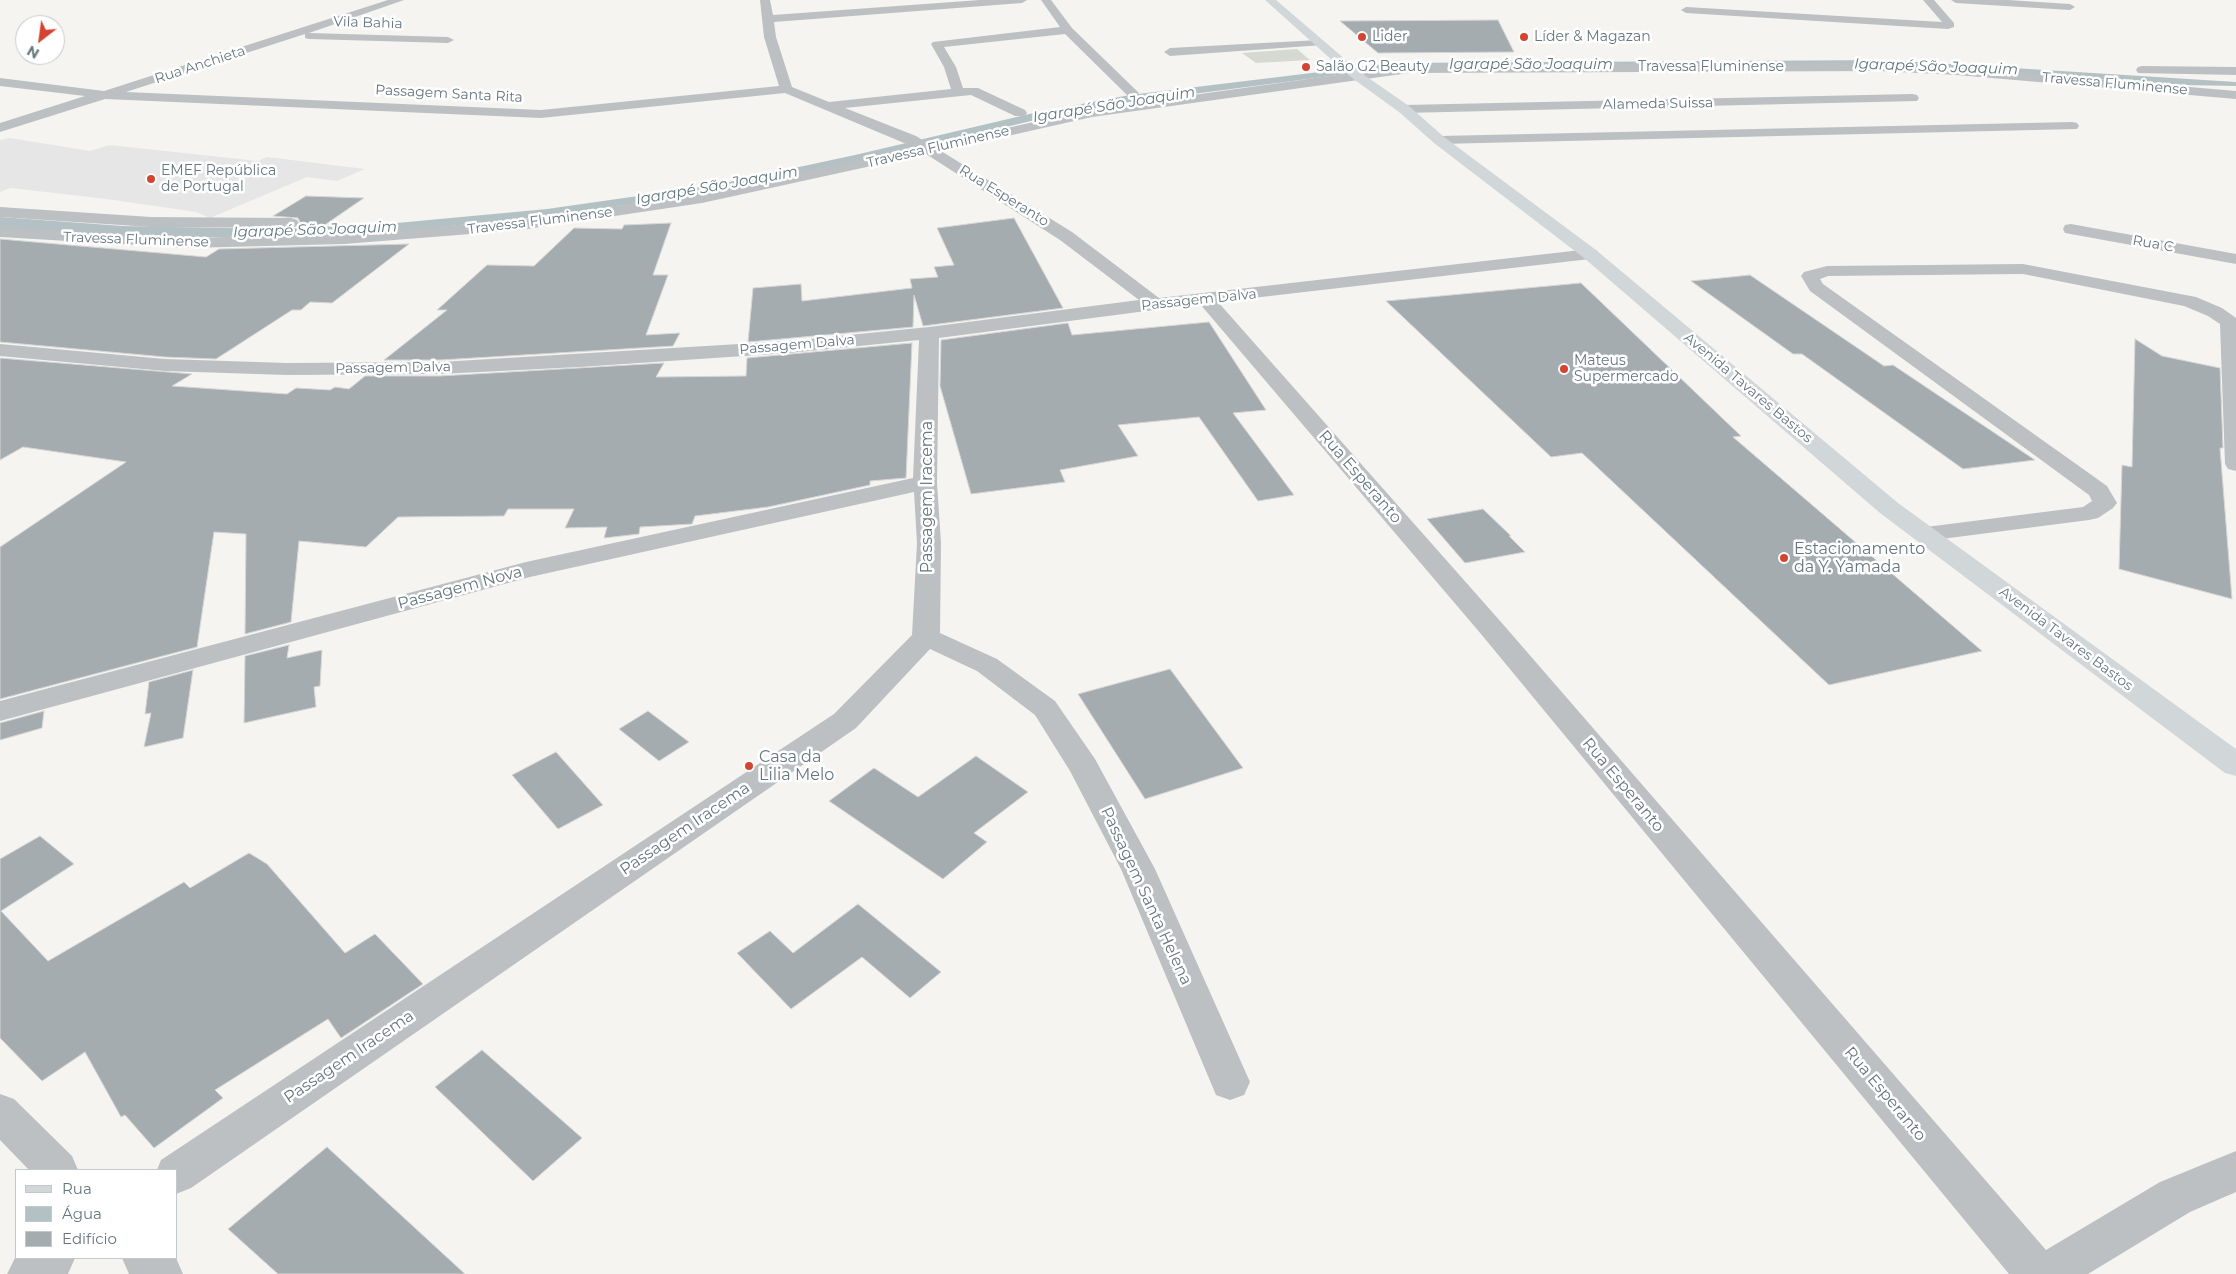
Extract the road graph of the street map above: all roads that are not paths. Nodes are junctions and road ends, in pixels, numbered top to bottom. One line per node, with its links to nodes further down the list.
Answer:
1 (399, 0): 14 (street, Rua Anchieta)
2 (765, 0): 12 (street)
3 (1022, 0): 9 (street)
4 (1046, 0): 13 (street)
5 (1270, 0): 16 (main road, Avenida Tavares Bastos)
6 (1928, 0): 11 (street)
7 (1956, 0): 8 (street)
8 (1960, 0): 10 (street)
9 (983, 1): 12 (street)
10 (2070, 7)
11 (1686, 10)
12 (769, 19): 24 (street)
13 (1068, 30): 25 (street); 26 (street)
14 (287, 35): 15 (street, Vila Bahia); 28 (street, Rua Anchieta)
15 (448, 40)
16 (1319, 43): 17 (street); 20 (main road, Avenida Tavares Bastos)
17 (1170, 52)
18 (2093, 70): 20 (street)
19 (2131, 70): 21 (street)
20 (1351, 71): 26 (street); 29 (street, Travessa Fluminense); 32 (main road, Avenida Tavares Bastos); 39 (street, Travessa Fluminense)
21 (2236, 71)
22 (0, 82): 23 (street, Passagem Santa Rita)
23 (29, 87): 27 (street); 28 (street, Passagem Santa Rita)
24 (786, 89): 28 (street, Passagem Santa Rita); 31 (street, Rua Esperanto)
25 (958, 92): 31 (street); 33 (street)
26 (1133, 93): 33 (street)
27 (0, 95)
28 (109, 95): 37 (street, Rua Anchieta)
29 (2236, 95)
30 (1912, 98): 32 (street, Alameda Suissa)
31 (828, 105): 39 (street, Rua Esperanto)
32 (1404, 109): 40 (main road, Avenida Tavares Bastos)
33 (1020, 113): 34 (street)
34 (992, 120)
35 (974, 124): 39 (street)
36 (2072, 126): 40 (street)
37 (0, 128)
38 (1969, 140): 40 (street)
39 (919, 144): 41 (street); 49 (street, Travessa Fluminense); 53 (street, Rua Esperanto)
40 (1445, 145): 50 (main road, Avenida Tavares Bastos)
41 (834, 155)
42 (815, 159): 43 (street)
43 (720, 179)
44 (671, 188): 45 (street)
45 (612, 196)
46 (0, 212): 47 (street)
47 (304, 223)
48 (2071, 229): 51 (street, Rua C)
49 (0, 232)
50 (1590, 254): 52 (street, Passagem Dalva); 58 (main road, Avenida Tavares Bastos)
51 (2236, 259)
52 (1204, 299): 53 (street, Passagem Dalva); 71 (street, Rua Esperanto)
53 (1155, 304): 54 (street, Passagem Dalva)
54 (929, 333): 55 (street, Passagem Dalva); 57 (street, Passagem Iracema)
55 (0, 350)
56 (2236, 464): 58 (street)
57 (925, 483): 59 (street, Passagem Iracema); 60 (street, Passagem Nova)
58 (1926, 534): 61 (main road, Avenida Tavares Bastos)
59 (926, 637): 62 (street, Passagem Santa Helena); 66 (street, Passagem Iracema)
60 (0, 711)
61 (2236, 765)
62 (1230, 1082)
63 (0, 1112): 64 (street)
64 (56, 1169)
65 (2236, 1171): 72 (street)
66 (178, 1173)
67 (52, 1259): 69 (street)
68 (145, 1259): 70 (street)
69 (29, 1274)
70 (161, 1274)
71 (2038, 1274)
72 (2047, 1274)

